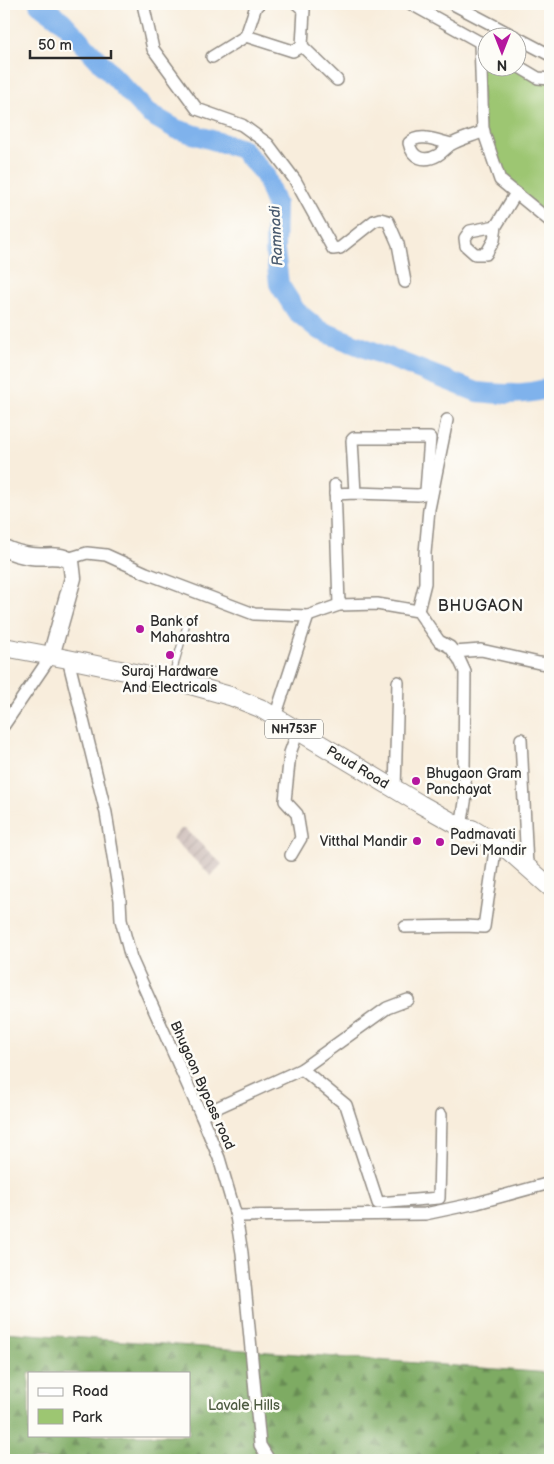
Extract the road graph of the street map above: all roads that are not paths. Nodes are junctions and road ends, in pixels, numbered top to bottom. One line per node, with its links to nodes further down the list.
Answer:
1 (144, 4): 20 (street)
2 (259, 4): 6 (street)
3 (297, 4): 8 (street)
4 (411, 4): 7 (street)
5 (453, 4): 9 (street)
6 (246, 36): 8 (street); 10 (street)
7 (476, 40)
8 (302, 46): 14 (street)
9 (550, 54)
10 (212, 57)
11 (526, 70): 13 (street)
12 (483, 78): 15 (street)
13 (550, 79)
14 (337, 80)
15 (484, 131): 16 (street); 17 (street)
16 (451, 144)
17 (516, 193): 18 (street); 19 (street)
18 (550, 221)
19 (496, 226)
20 (404, 282)
21 (448, 420): 26 (street)
22 (355, 493): 22 (street); 25 (street)
23 (4, 548): 24 (street)
24 (68, 559): 27 (street); 31 (street)
25 (339, 605): 26 (street); 27 (street)
26 (418, 611): 30 (street)
27 (308, 616): 35 (street)
28 (188, 619): 33 (lane)
29 (4, 647): 31 (main road, Paud Road / NH753F)
30 (454, 652): 32 (street); 40 (street)
31 (60, 657): 33 (main road, Paud Road / NH753F); 36 (street); 48 (street, Bhugaon Bypass road)
32 (550, 664)
33 (170, 681): 35 (main road, Paud Road / NH753F)
34 (398, 682): 39 (street)
35 (275, 717): 37 (main road, Paud Road / NH753F)
36 (4, 726)
37 (298, 731): 39 (main road, Paud Road / NH753F); 42 (street)
38 (521, 739): 43 (street)
39 (395, 789): 40 (main road, Paud Road / NH753F)
40 (461, 827): 41 (main road, Paud Road / NH753F)
41 (496, 843): 43 (main road, Paud Road / NH753F); 45 (street)
42 (291, 854)
43 (527, 866): 44 (main road, Paud Road / NH753F)
44 (550, 887)
45 (405, 927)
46 (408, 1000): 47 (street)
47 (302, 1069): 48 (street); 49 (street)
48 (202, 1115): 51 (street, Bhugaon Bypass road)
49 (441, 1115)
50 (550, 1183): 51 (street)
51 (236, 1216): 52 (street, Bhugaon Bypass road)
52 (269, 1460)

